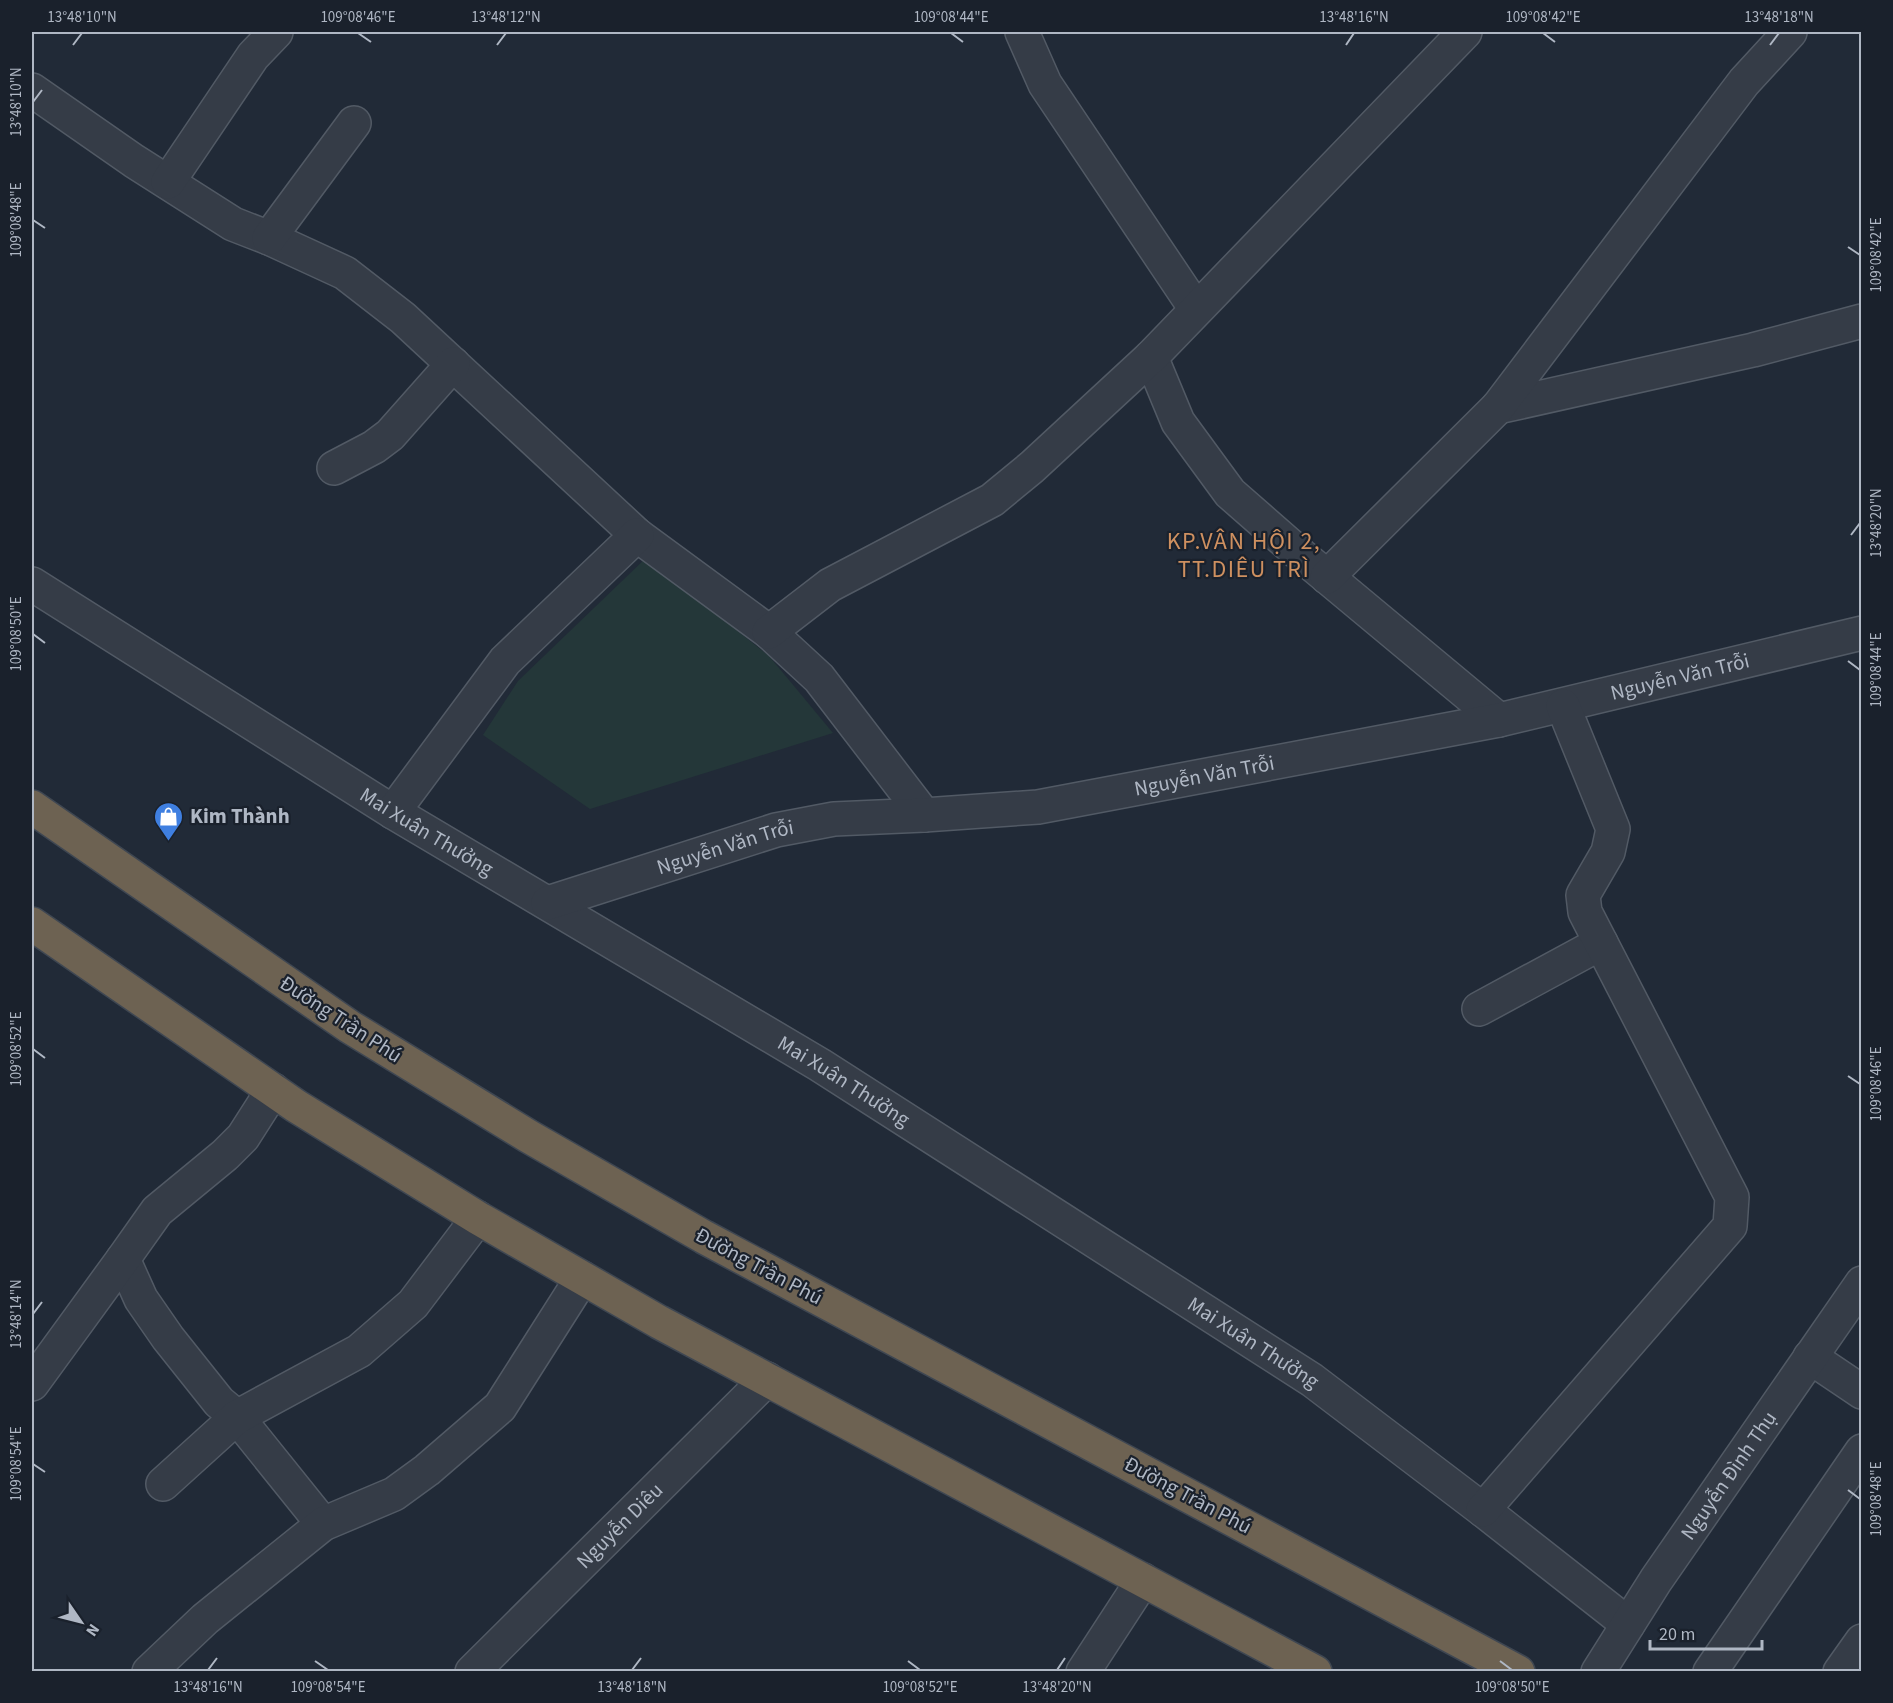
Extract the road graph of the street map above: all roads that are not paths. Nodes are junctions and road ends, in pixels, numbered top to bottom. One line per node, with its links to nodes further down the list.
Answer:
1 (276, 32): 7 (street)
2 (1022, 32): 9 (street)
3 (1465, 32): 9 (street)
4 (1790, 32): 13 (street)
5 (34, 96): 7 (street)
6 (354, 123): 8 (street)
7 (168, 182): 8 (street)
8 (269, 238): 12 (street)
9 (1196, 309): 11 (street)
10 (1862, 321): 13 (street)
11 (1151, 357): 16 (street); 18 (street)
12 (453, 364): 14 (street); 15 (street)
13 (1498, 407): 16 (street)
14 (334, 468)
15 (637, 535): 18 (street); 23 (street)
16 (1328, 577): 21 (street)
17 (32, 584): 23 (street, Mai Xuân Thưởng)
18 (769, 632): 24 (street)
19 (1862, 633): 20 (street, Nguyễn Văn Trỗi)
20 (1563, 706): 21 (street, Nguyễn Văn Trỗi); 27 (street)
21 (1499, 720): 24 (street, Nguyễn Văn Trỗi)
22 (32, 807): 50 (highway, Đường Trần Phú)
23 (393, 812): 25 (street, Mai Xuân Thưởng)
24 (924, 815): 25 (street, Nguyễn Văn Trỗi)
25 (548, 903): 41 (street, Mai Xuân Thưởng)
26 (32, 924): 29 (highway)
27 (1601, 943): 28 (street); 41 (street)
28 (1479, 1009)
29 (273, 1090): 30 (highway); 31 (street)
30 (478, 1218): 32 (highway); 38 (street)
31 (123, 1259): 36 (street); 38 (street)
32 (582, 1278): 35 (highway); 42 (street)
33 (1862, 1282): 34 (street, Nguyễn Đình Thụ)
34 (1810, 1357): 37 (street); 44 (street, Nguyễn Đình Thụ)
35 (766, 1379): 43 (highway); 47 (street, Nguyễn Diêu)
36 (32, 1384)
37 (1862, 1392)
38 (237, 1417): 40 (street); 42 (street)
39 (1862, 1451): 52 (street)
40 (163, 1484)
41 (1484, 1510): 44 (street, Mai Xuân Thưởng)
42 (323, 1524): 46 (street)
43 (1143, 1580): 48 (street); 49 (highway)
44 (1628, 1624): 51 (street, Nguyễn Đình Thụ)
45 (1862, 1641): 53 (street)
46 (149, 1671)
47 (472, 1671)
48 (1083, 1671)
49 (1315, 1671)
50 (1518, 1671)
51 (1598, 1671)
52 (1710, 1671)
53 (1839, 1671)

